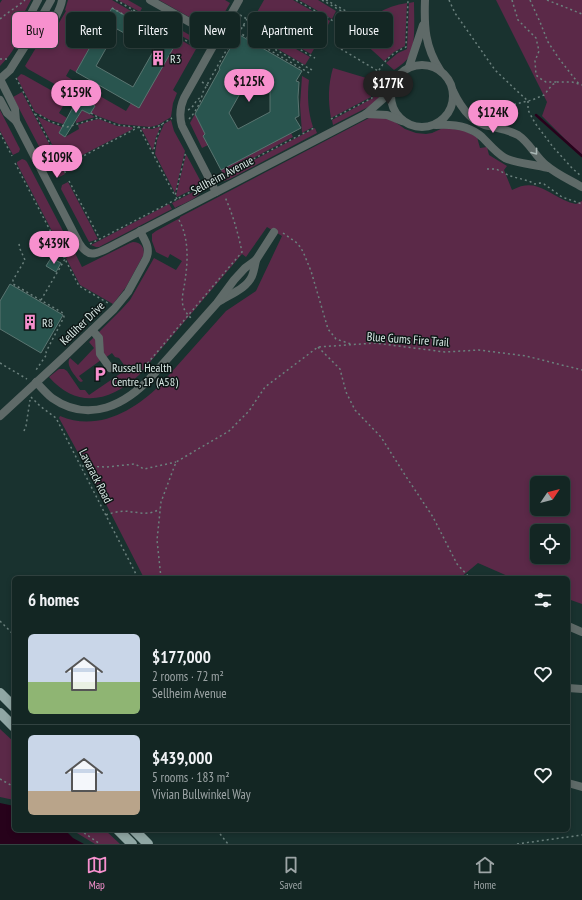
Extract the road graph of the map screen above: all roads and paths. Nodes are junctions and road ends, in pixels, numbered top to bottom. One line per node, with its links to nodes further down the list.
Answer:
1 (25, 0): 27 (path)
2 (38, 0): 19 (street)
3 (51, 0): 20 (street)
4 (62, 0): 21 (street)
5 (116, 0): 18 (path)
6 (150, 0): 29 (street)
7 (239, 0): 23 (street)
8 (296, 0): 30 (path)
9 (322, 0): 10 (path)
10 (326, 0)
11 (408, 0): 51 (path)
12 (425, 0): 31 (street)
13 (449, 0): 68 (path)
14 (512, 0): 56 (path)
15 (530, 0): 59 (path)
16 (547, 0): 24 (path)
17 (112, 8): 25 (path)
18 (132, 10): 22 (path)
19 (32, 12)
20 (44, 12)
21 (58, 12)
22 (136, 12)
23 (232, 12)
24 (582, 14)
25 (124, 15)
26 (240, 15): 28 (path)
27 (0, 19)
28 (247, 19): 32 (path)
29 (190, 22)
30 (335, 22)
31 (424, 23): 47 (street); 50 (street)
32 (243, 25): 33 (path); 34 (path)
33 (248, 28)
34 (240, 31)
35 (240, 33): 53 (path)
36 (182, 38): 43 (path)
37 (24, 48): 55 (street)
38 (212, 48): 98 (street)
39 (228, 48): 52 (path)
40 (273, 48): 49 (path)
41 (298, 48): 44 (path)
42 (341, 49): 51 (path)
43 (204, 50)
44 (315, 58)
45 (0, 59): 46 (path)
46 (7, 60)
47 (408, 67): 50 (street); 58 (street)
48 (211, 69): 52 (path)
49 (312, 70)
50 (440, 70): 63 (street)
51 (378, 71): 76 (path)
52 (214, 72): 60 (path)
53 (311, 74)
54 (16, 78): 64 (path)
55 (0, 79): 78 (street)
56 (557, 82): 59 (path); 68 (path)
57 (203, 83): 60 (path)
58 (393, 84): 71 (street, Sellheim Avenue); 79 (street)
59 (579, 84): 61 (path)
60 (207, 85): 62 (path); 66 (path)
61 (582, 85)
62 (210, 87)
63 (452, 88): 73 (street); 81 (street)
64 (22, 90): 65 (path); 72 (path)
65 (18, 93)
66 (202, 97): 69 (path); 77 (path)
67 (0, 100): 78 (street)
68 (528, 101): 73 (path); 93 (path)
69 (187, 111)
70 (91, 113): 74 (path)
71 (366, 114): 79 (street); 98 (street, Sellheim Avenue)
72 (35, 115): 74 (path); 89 (path)
73 (469, 115): 90 (street, one-way to 90)
74 (98, 118): 82 (path)
75 (172, 118): 80 (path)
76 (331, 119)
77 (187, 120)
78 (16, 121): 103 (street, Sellheim Avenue)
79 (406, 122): 81 (street)
80 (162, 124): 82 (path); 86 (path)
81 (432, 125): 90 (street)
82 (139, 127): 86 (path); 89 (path)
83 (314, 128): 94 (path)
84 (0, 133): 87 (path)
85 (186, 151): 99 (path)
86 (153, 154): 99 (path)
87 (12, 156)
88 (15, 163): 109 (path)
89 (62, 167): 92 (path)
90 (550, 168): 97 (street)
91 (487, 169): 101 (path)
92 (66, 174)
93 (582, 177)
94 (216, 179)
95 (70, 181): 105 (path)
96 (202, 186): 100 (path)
97 (582, 187)
98 (219, 190): 103 (street, Sellheim Avenue); 114 (path)
99 (175, 196): 100 (path)
100 (177, 199): 105 (path)
101 (582, 204)
102 (178, 218): 114 (path)
103 (140, 231): 116 (street, Kelliher Drive)
104 (277, 232): 110 (street); 117 (path)
105 (100, 239): 107 (path)
106 (19, 244): 111 (path)
107 (90, 244)
108 (74, 252): 109 (path)
109 (65, 258): 111 (path); 113 (path)
110 (256, 260): 112 (street); 112 (street)
111 (41, 300): 123 (path)
112 (217, 303): 115 (street)
113 (111, 306)
114 (188, 315): 115 (path); 122 (path)
115 (198, 324): 125 (street)
116 (92, 330): 120 (street); 125 (street, Kelliher Drive)
117 (353, 345): 118 (path, Blue Gums Fire Trail); 121 (path, Blue Gums Fire Trail)
118 (318, 347): 129 (path); 135 (path)
119 (0, 363): 124 (path)
120 (110, 368)
121 (582, 370)
122 (141, 371)
123 (35, 373)
124 (27, 379)
125 (34, 380): 126 (path); 127 (street, Kelliher Drive)
126 (26, 384)
127 (0, 416)
128 (24, 431): 130 (path, Lavarack Road)
129 (176, 462): 130 (path); 131 (path)
130 (81, 466): 132 (path, Lavarack Road)
131 (160, 509): 132 (path); 134 (path)
132 (106, 515): 133 (path, Lavarack Road)
133 (137, 576)
134 (161, 576)
135 (468, 576)
136 (0, 621): 139 (path)
137 (570, 627): 138 (street)
138 (582, 632)
139 (12, 633)
140 (570, 688): 141 (street)
141 (582, 689)
142 (0, 692): 143 (main road)
143 (12, 705)
144 (0, 713): 145 (main road)
145 (12, 725)
146 (0, 779): 148 (path)
147 (570, 784): 149 (street)
148 (12, 786)
149 (582, 787)
150 (83, 832): 155 (path)
151 (120, 832): 156 (main road)
152 (136, 832): 157 (main road)
153 (219, 832): 158 (path)
154 (582, 835): 159 (path)
155 (100, 844)
156 (132, 844)
157 (148, 844)
158 (228, 844)
159 (517, 844)

